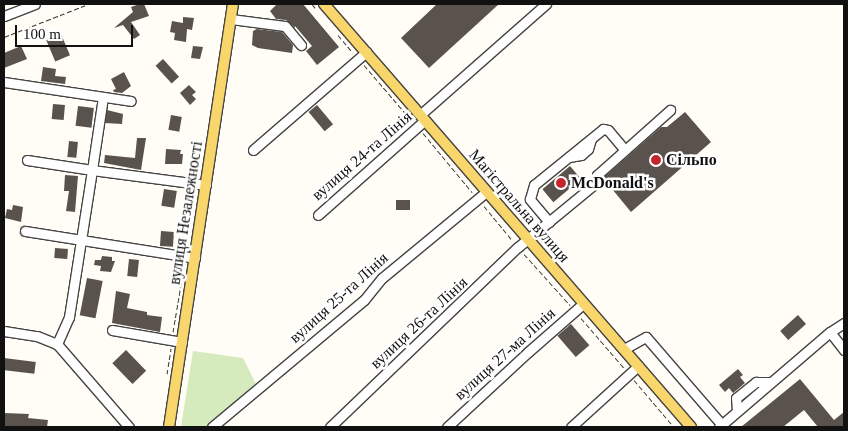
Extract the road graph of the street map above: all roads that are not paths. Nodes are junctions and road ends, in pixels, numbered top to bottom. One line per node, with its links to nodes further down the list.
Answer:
1 (35, 4): 5 (street)
2 (233, 4): 6 (main road, вулиця Незалежності)
3 (324, 4): 8 (main road, Магістральна вулиця)
4 (546, 4): 13 (street, вулиця 24-та Лінія)
5 (4, 16)
6 (231, 19): 7 (street); 18 (main road, вулиця Незалежності)
7 (301, 45)
8 (366, 52): 13 (main road, Магістральна вулиця); 14 (street)
9 (4, 82): 10 (street)
10 (103, 97): 11 (street); 17 (street)
11 (131, 101)
12 (670, 110): 15 (street, вулиця 26-та Лінія)
13 (423, 118): 19 (main road, Магістральна вулиця); 20 (street, вулиця 24-та Лінія)
14 (253, 150)
15 (625, 150): 21 (street, вулиця 26-та Лінія); 21 (street)
16 (27, 160): 17 (street)
17 (92, 170): 18 (street); 24 (street)
18 (206, 185): 25 (main road, вулиця Незалежності)
19 (486, 192): 23 (main road, Магістральна вулиця); 39 (street, вулиця 25-та Лінія)
20 (318, 215)
21 (550, 222): 23 (street, вулиця 26-та Лінія)
22 (24, 231): 24 (street)
23 (528, 239): 26 (main road, Магістральна вулиця); 40 (street, вулиця 26-та Лінія)
24 (80, 241): 25 (street); 32 (street)
25 (195, 258): 31 (main road, вулиця Незалежності)
26 (584, 303): 33 (main road, Магістральна вулиця); 41 (street, вулиця 27-ма Лінія)
27 (844, 323): 30 (street)
28 (112, 330): 31 (street)
29 (4, 331): 32 (street)
30 (830, 332): 34 (street); 36 (street)
31 (182, 342): 38 (main road, вулиця Незалежності)
32 (57, 344): 37 (street)
33 (624, 349): 35 (main road, Магістральна вулиця); 36 (street)
34 (844, 350)
35 (638, 366): 42 (street); 43 (main road, Магістральна вулиця)
36 (721, 426)
37 (129, 427)
38 (169, 427)
39 (212, 427)
40 (330, 427)
41 (448, 427)
42 (571, 427)
43 (691, 427)

